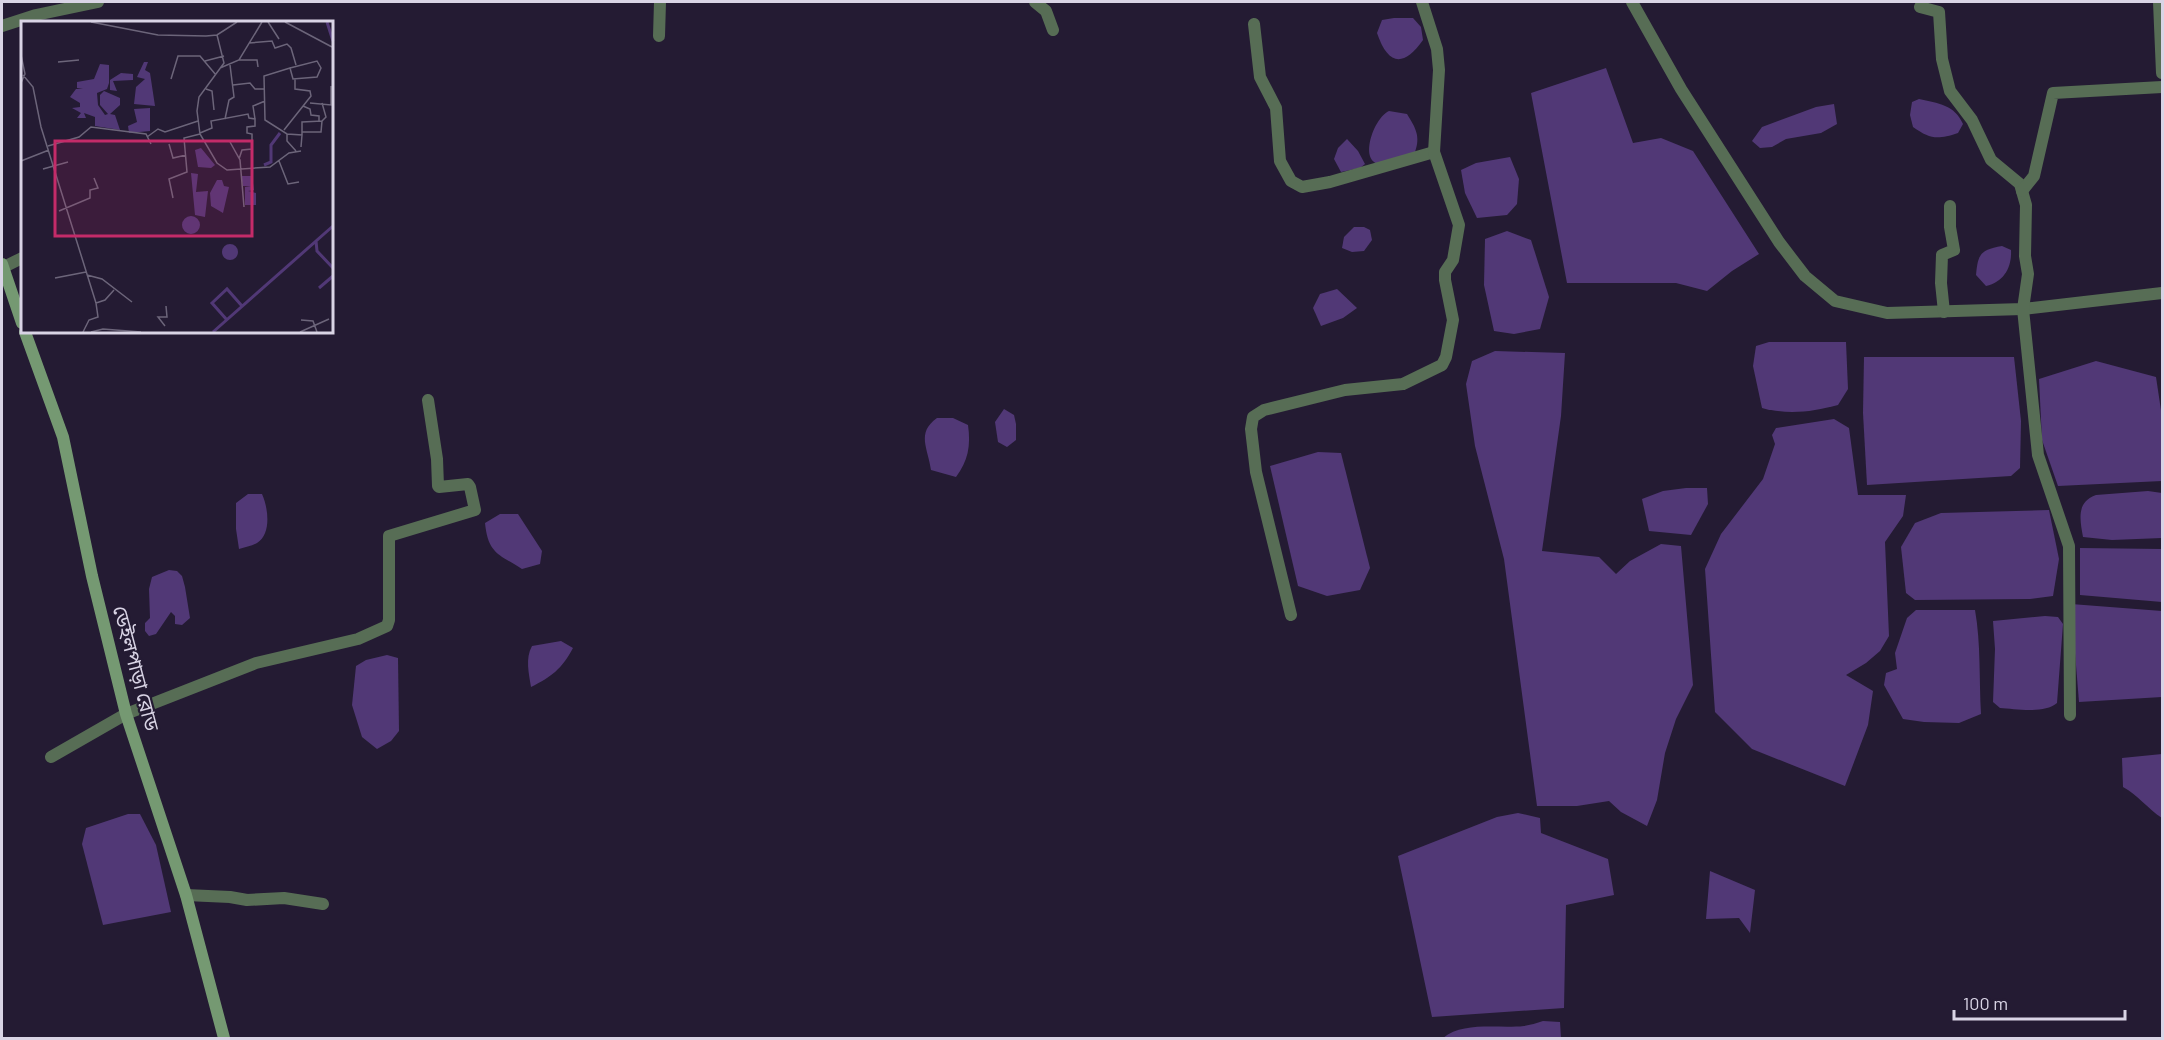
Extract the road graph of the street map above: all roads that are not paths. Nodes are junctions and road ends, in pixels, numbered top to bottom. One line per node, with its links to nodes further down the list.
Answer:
1 (98, 2): 9 (street)
2 (660, 2): 11 (street)
3 (1035, 2): 10 (street)
4 (1422, 2): 14 (street)
5 (1632, 2): 21 (street)
6 (2159, 2): 12 (street)
7 (1920, 7): 15 (street)
8 (1254, 24): 14 (street)
9 (2, 26)
10 (1053, 30)
11 (659, 36)
12 (2163, 73)
13 (2163, 87): 15 (street)
14 (1434, 152): 25 (street)
15 (2022, 191): 20 (street)
16 (1950, 206): 21 (street)
17 (21, 258): 18 (street)
18 (2, 266): 22 (main road)
19 (2163, 293): 20 (street)
20 (2023, 309): 21 (street); 27 (street)
21 (1944, 312)
22 (21, 320)
23 (25, 333): 26 (main road, ডেইলপাড়া রোড)
24 (428, 400): 26 (street)
25 (1291, 615)
26 (126, 714): 28 (street); 29 (main road, ডেইলপাড়া রোড)
27 (2070, 715)
28 (51, 758)
29 (186, 896): 30 (street); 31 (main road, ডেইলপাড়া রোড)
30 (323, 904)
31 (224, 1038)

